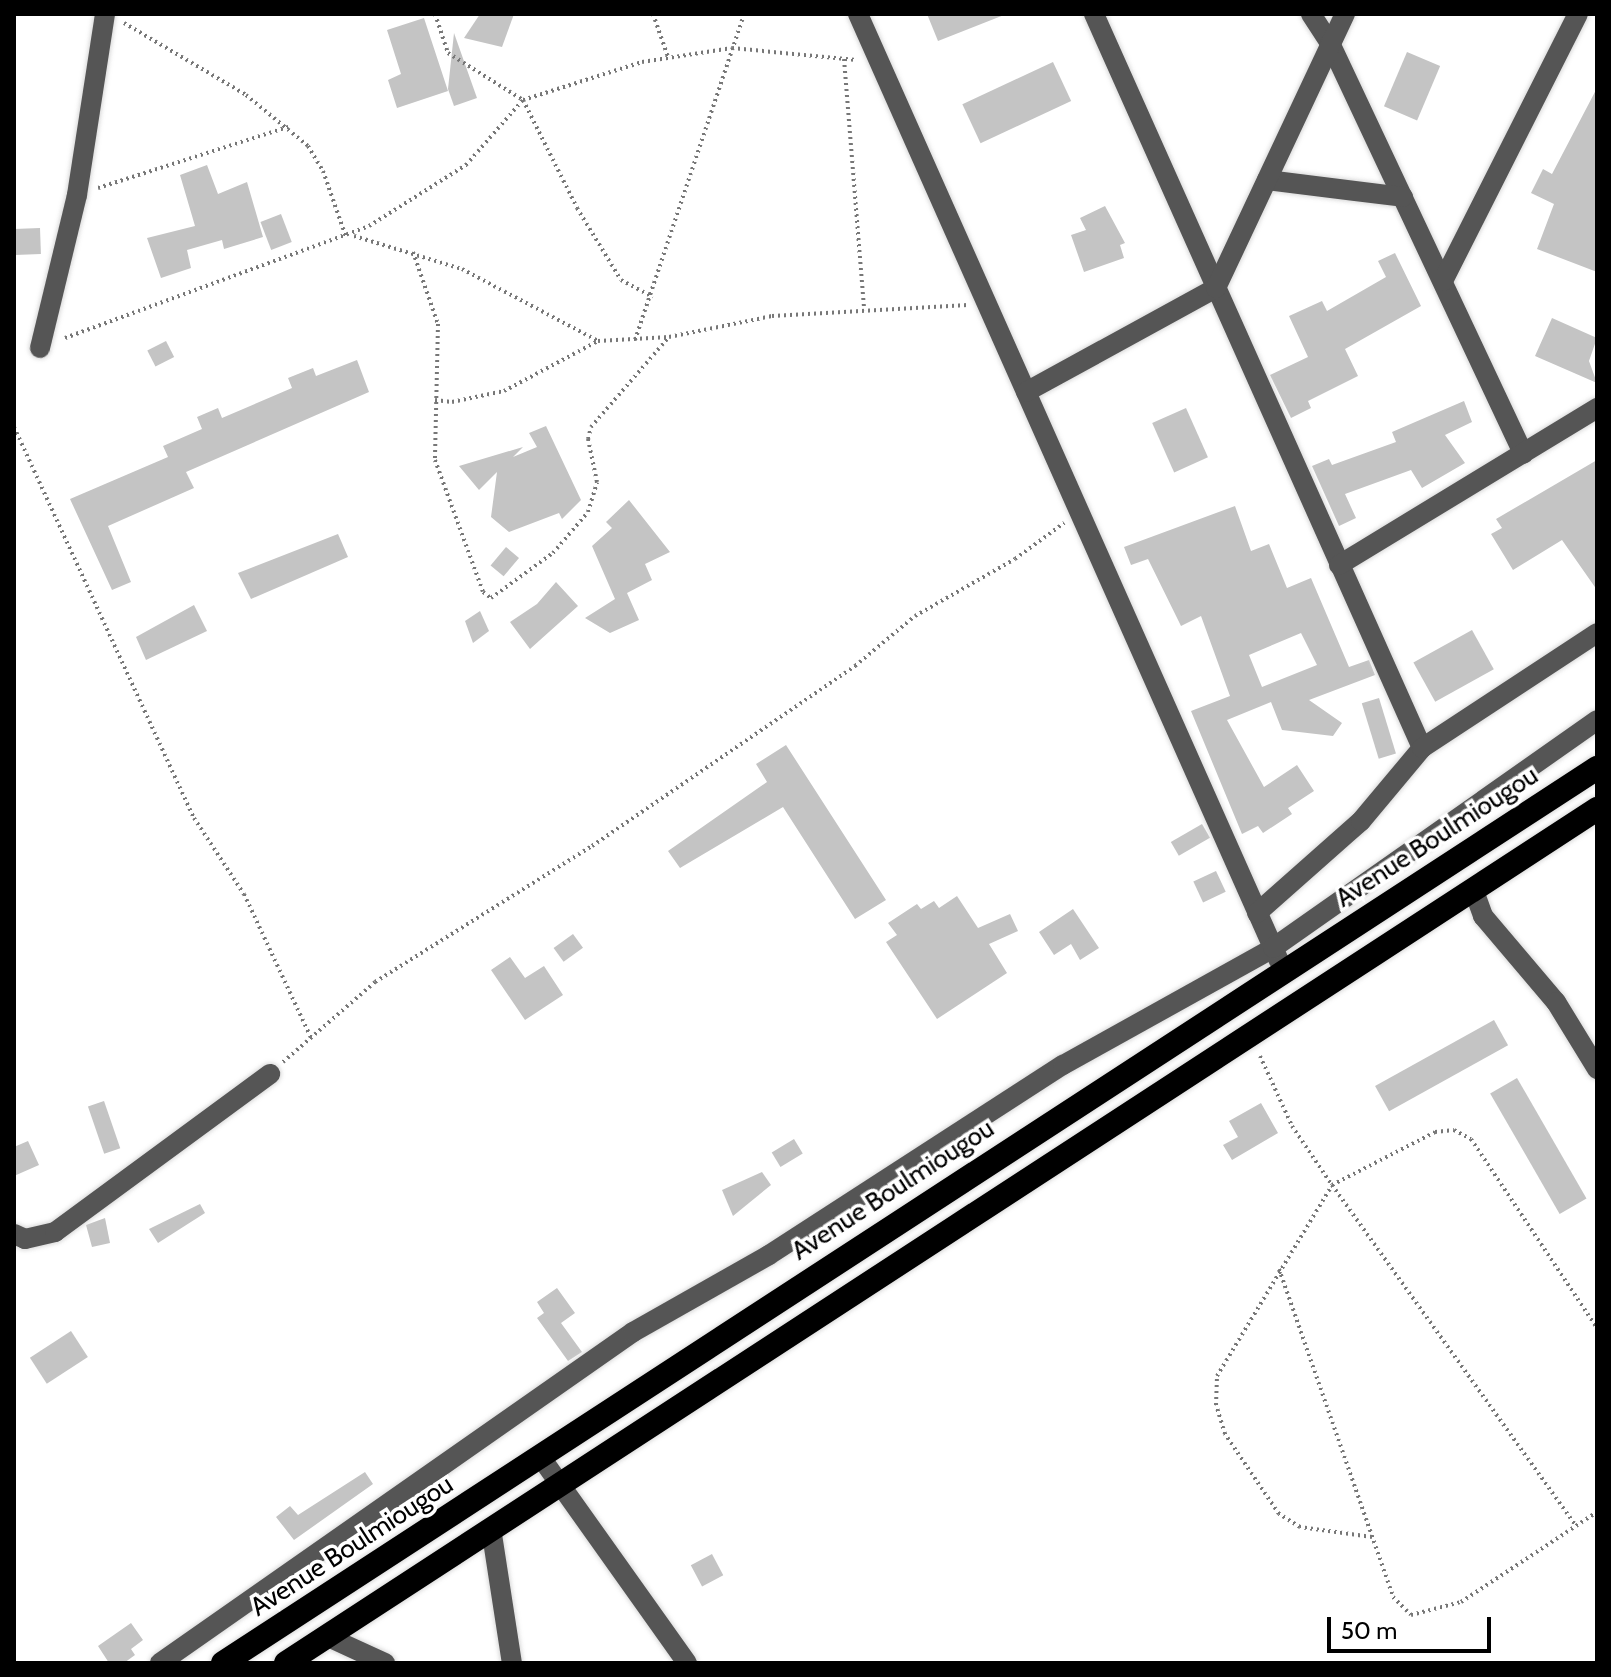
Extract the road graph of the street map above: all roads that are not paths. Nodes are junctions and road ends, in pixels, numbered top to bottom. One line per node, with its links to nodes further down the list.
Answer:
1 (858, 14): 13 (street)
2 (1094, 14): 11 (street)
3 (1311, 14): 7 (street)
4 (1345, 14): 7 (street)
5 (1578, 14): 10 (street)
6 (113, 17): 12 (street)
7 (1330, 43): 8 (street); 9 (street)
8 (1267, 180): 9 (street); 11 (street)
9 (1403, 197): 10 (street)
10 (1443, 281): 15 (street)
11 (1216, 288): 13 (street); 16 (street)
12 (40, 348)
13 (1026, 392): 23 (street)
14 (1597, 408): 15 (street)
15 (1523, 454): 16 (street)
16 (1339, 565): 19 (street)
17 (1597, 633): 19 (street)
18 (1597, 720): 24 (street)
19 (1422, 748): 23 (street)
20 (1597, 768): 24 (highway, Avenue Boulmiougou)
21 (1597, 809): 22 (highway)
22 (1474, 891): 25 (street); 29 (highway)
23 (1257, 913): 24 (street)
24 (1278, 959): 28 (highway, Avenue Boulmiougou); 32 (street)
25 (1597, 1069)
26 (270, 1074): 27 (street)
27 (14, 1234)
28 (542, 1459): 29 (street); 33 (highway, Avenue Boulmiougou)
29 (560, 1482): 30 (highway); 37 (street)
30 (491, 1528): 31 (highway); 36 (street)
31 (326, 1636): 34 (highway); 35 (street)
32 (160, 1663)
33 (223, 1663)
34 (286, 1663)
35 (385, 1663)
36 (512, 1663)
37 (687, 1663)

